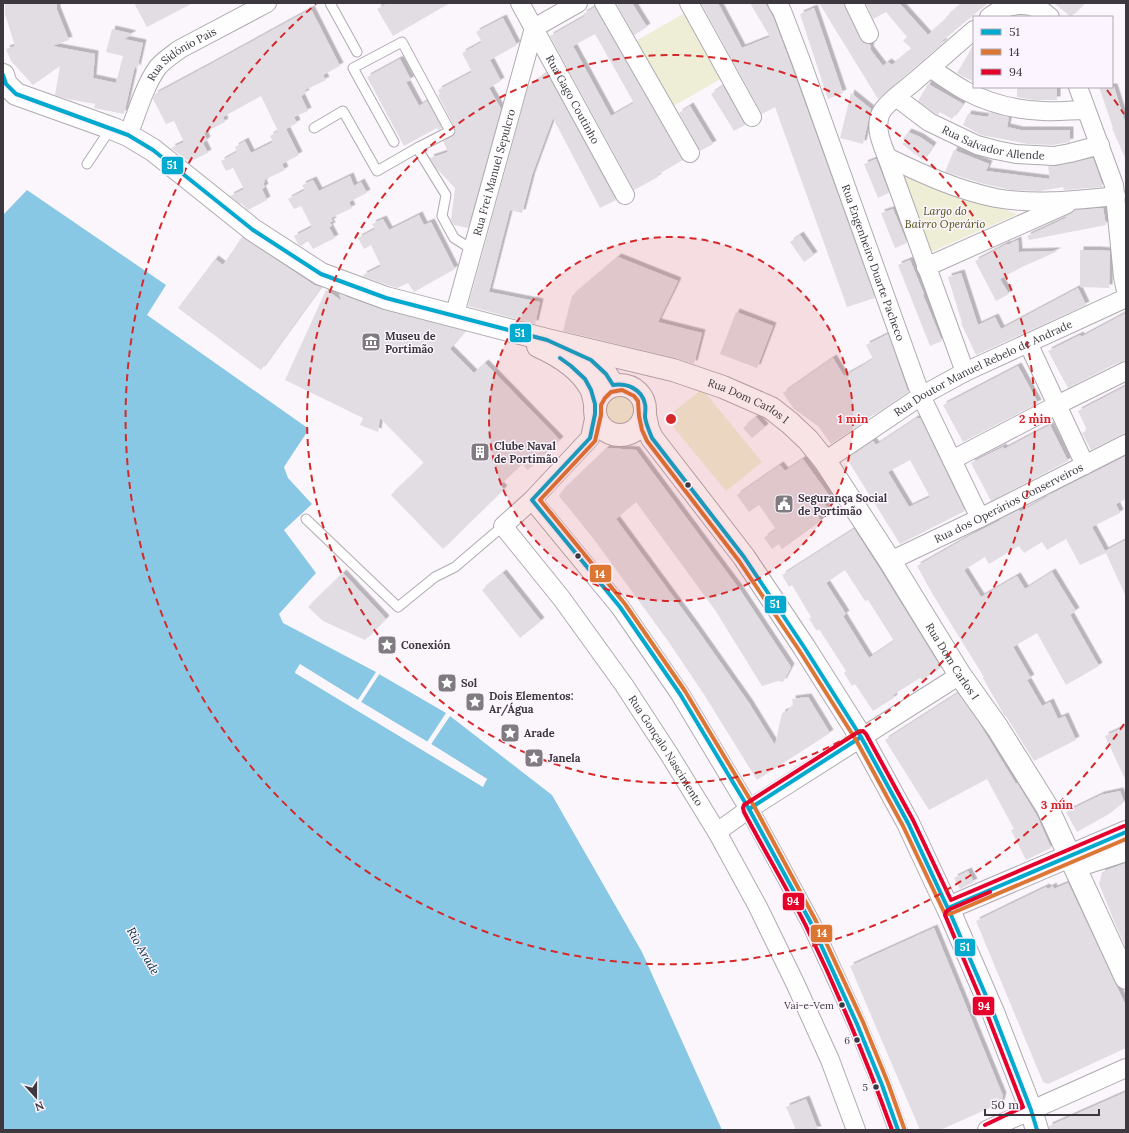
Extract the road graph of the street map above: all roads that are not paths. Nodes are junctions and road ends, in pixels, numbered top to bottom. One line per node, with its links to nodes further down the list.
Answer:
1 (267, 3): 23 (street, Rua Sidónio Pais)
2 (330, 3): 15 (lane)
3 (520, 3): 12 (street, Rua Gago Coutinho)
4 (578, 3): 12 (street)
5 (604, 3): 27 (street)
6 (689, 3): 21 (street)
7 (854, 3): 13 (street)
8 (1030, 3): 10 (street); 11 (street)
9 (785, 6): 45 (street, Rua Engenheiro Duarte Pacheco)
10 (990, 16)
11 (1049, 16)
12 (534, 28): 30 (street, Rua Gago Coutinho); 33 (street, Rua Frei Manuel Sepulcro)
13 (869, 34)
14 (971, 37): 16 (street)
15 (357, 52)
16 (930, 68): 19 (street); 20 (street)
17 (3, 75): 23 (street, Rua Dom Carlos I)
18 (1078, 88): 20 (street)
19 (896, 97): 25 (street, Rua Salvador Allende); 28 (street)
20 (1086, 110): 25 (street)
21 (752, 117)
22 (314, 128): 26 (lane)
23 (120, 132): 29 (lane); 37 (street, Rua Dom Carlos I)
24 (394, 142): 26 (lane)
25 (1100, 145): 31 (street)
26 (417, 148): 33 (lane)
27 (690, 153)
28 (887, 158): 32 (street); 34 (street)
29 (87, 164)
30 (625, 195)
31 (1116, 196): 32 (street); 35 (street)
32 (1076, 200): 34 (street)
33 (473, 250): 37 (street, Rua Frei Manuel Sepulcro)
34 (926, 267): 43 (street)
35 (1126, 291)
36 (1126, 298): 40 (street, Rua Doutor Manuel Rebelo de Andrade)
37 (454, 317): 38 (street, Rua Dom Carlos I)
38 (501, 328): 39 (street, Rua Dom Carlos I); 47 (street)
39 (547, 340): 41 (street, Rua Dom Carlos I); 44 (street)
40 (1028, 343): 43 (street, Rua Doutor Manuel Rebelo de Andrade); 46 (street)
41 (673, 370): 44 (street); 51 (street, Rua Dom Carlos I)
42 (1126, 371): 46 (street)
43 (965, 372): 45 (street, Rua Doutor Manuel Rebelo de Andrade)
44 (621, 385): 47 (street); 48 (street)
45 (921, 396): 50 (street, Rua Engenheiro Duarte Pacheco); 51 (street, Rua Doutor Manuel Rebelo de Andrade)
46 (1057, 405): 50 (street); 52 (street)
47 (595, 409): 48 (street); 53 (street)
48 (645, 415): 59 (street)
49 (1126, 444): 52 (street, Rua dos Operários Conserveiros)
50 (952, 460): 54 (street, Rua Engenheiro Duarte Pacheco)
51 (825, 462): 57 (street, Rua Dom Carlos I)
52 (1085, 465): 54 (street, Rua dos Operários Conserveiros)
53 (532, 500): 56 (street); 60 (street)
54 (980, 518): 57 (street, Rua dos Operários Conserveiros)
55 (306, 519): 56 (lane)
56 (503, 526): 61 (street, Rua Gonçalo Nascimento)
57 (890, 561): 58 (street, Rua Dom Carlos I)
58 (960, 675): 59 (street); 64 (street, Rua Dom Carlos I)
59 (861, 737): 60 (street); 65 (street)
60 (749, 809): 61 (street); 70 (street)
61 (717, 832): 69 (street, Rua Gonçalo Nascimento)
62 (1126, 837): 63 (street); 64 (street)
63 (1100, 858): 64 (street); 66 (street, Rua Dom Carlos I)
64 (1072, 861): 65 (street); 66 (street, Rua Dom Carlos I)
65 (950, 911): 68 (street)
66 (1123, 972)
67 (1126, 1068): 68 (street)
68 (1034, 1120): 71 (street)
69 (856, 1130)
70 (898, 1130)
71 (987, 1130)

